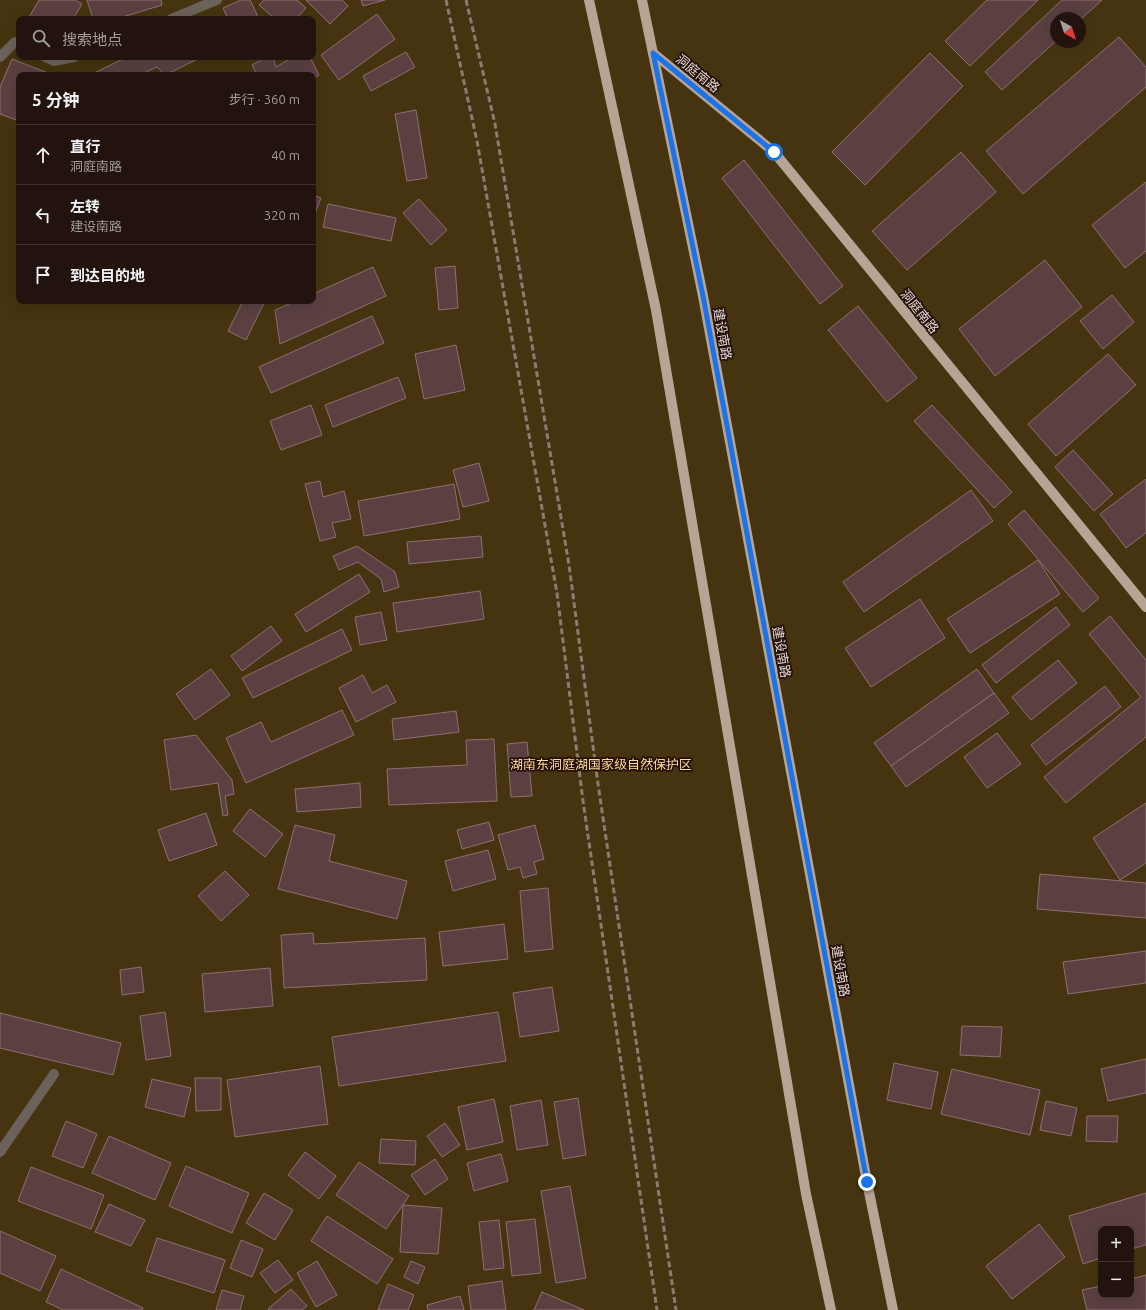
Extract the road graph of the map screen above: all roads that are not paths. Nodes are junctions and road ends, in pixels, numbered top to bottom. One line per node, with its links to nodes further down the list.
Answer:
1 (217, 0): 4 (street)
2 (589, 0): 11 (main road)
3 (642, 0): 6 (main road, 建设南路)
4 (178, 16)
5 (16, 42): 7 (street)
6 (653, 53): 8 (main road, 洞庭南路); 12 (main road, 建设南路)
7 (0, 57)
8 (1146, 607)
9 (54, 1074): 10 (street)
10 (0, 1152)
11 (831, 1310)
12 (893, 1310)

